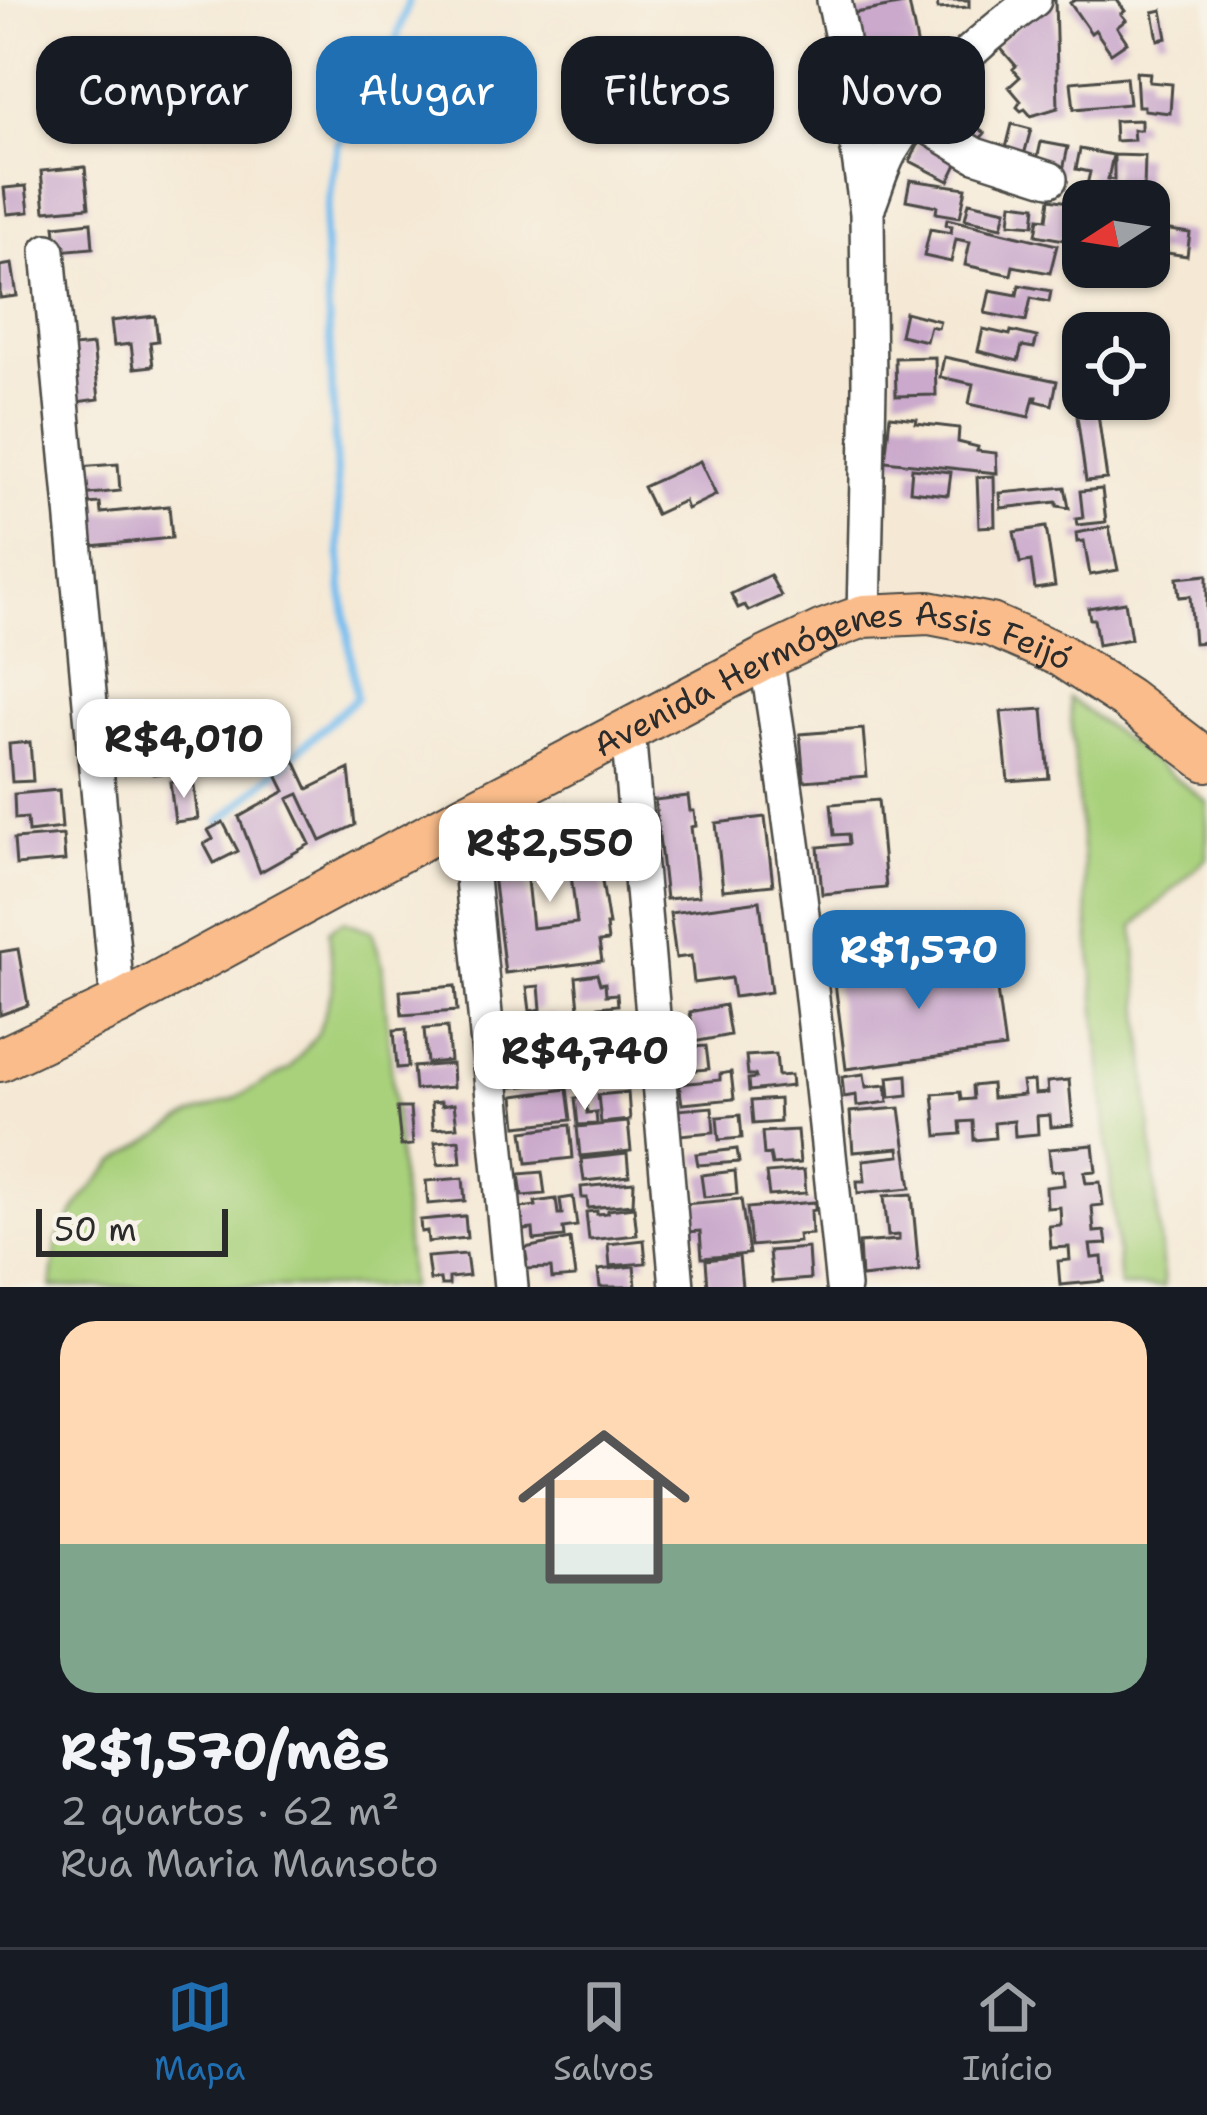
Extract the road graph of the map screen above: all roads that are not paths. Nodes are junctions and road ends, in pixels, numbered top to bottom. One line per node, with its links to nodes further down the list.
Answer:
1 (834, 0): 7 (street)
2 (1034, 0): 3 (street)
3 (985, 39)
4 (896, 144): 7 (street)
5 (956, 144): 6 (street)
6 (1050, 178)
7 (867, 212): 9 (street)
8 (48, 251): 14 (street)
9 (864, 616): 10 (main road, Avenida Hermógenes Assis Feijó); 12 (main road, Avenida Hermógenes Assis Feijó)
10 (766, 658): 11 (main road, Avenida Hermógenes Assis Feijó); 18 (street)
11 (628, 730): 13 (main road, Avenida Hermógenes Assis Feijó); 17 (street)
12 (1207, 760)
13 (466, 815): 14 (main road, Avenida Hermógenes Assis Feijó); 16 (street)
14 (118, 1004): 15 (main road, Avenida Hermógenes Assis Feijó)
15 (0, 1060)
16 (511, 1287)
17 (677, 1287)
18 (843, 1287)

